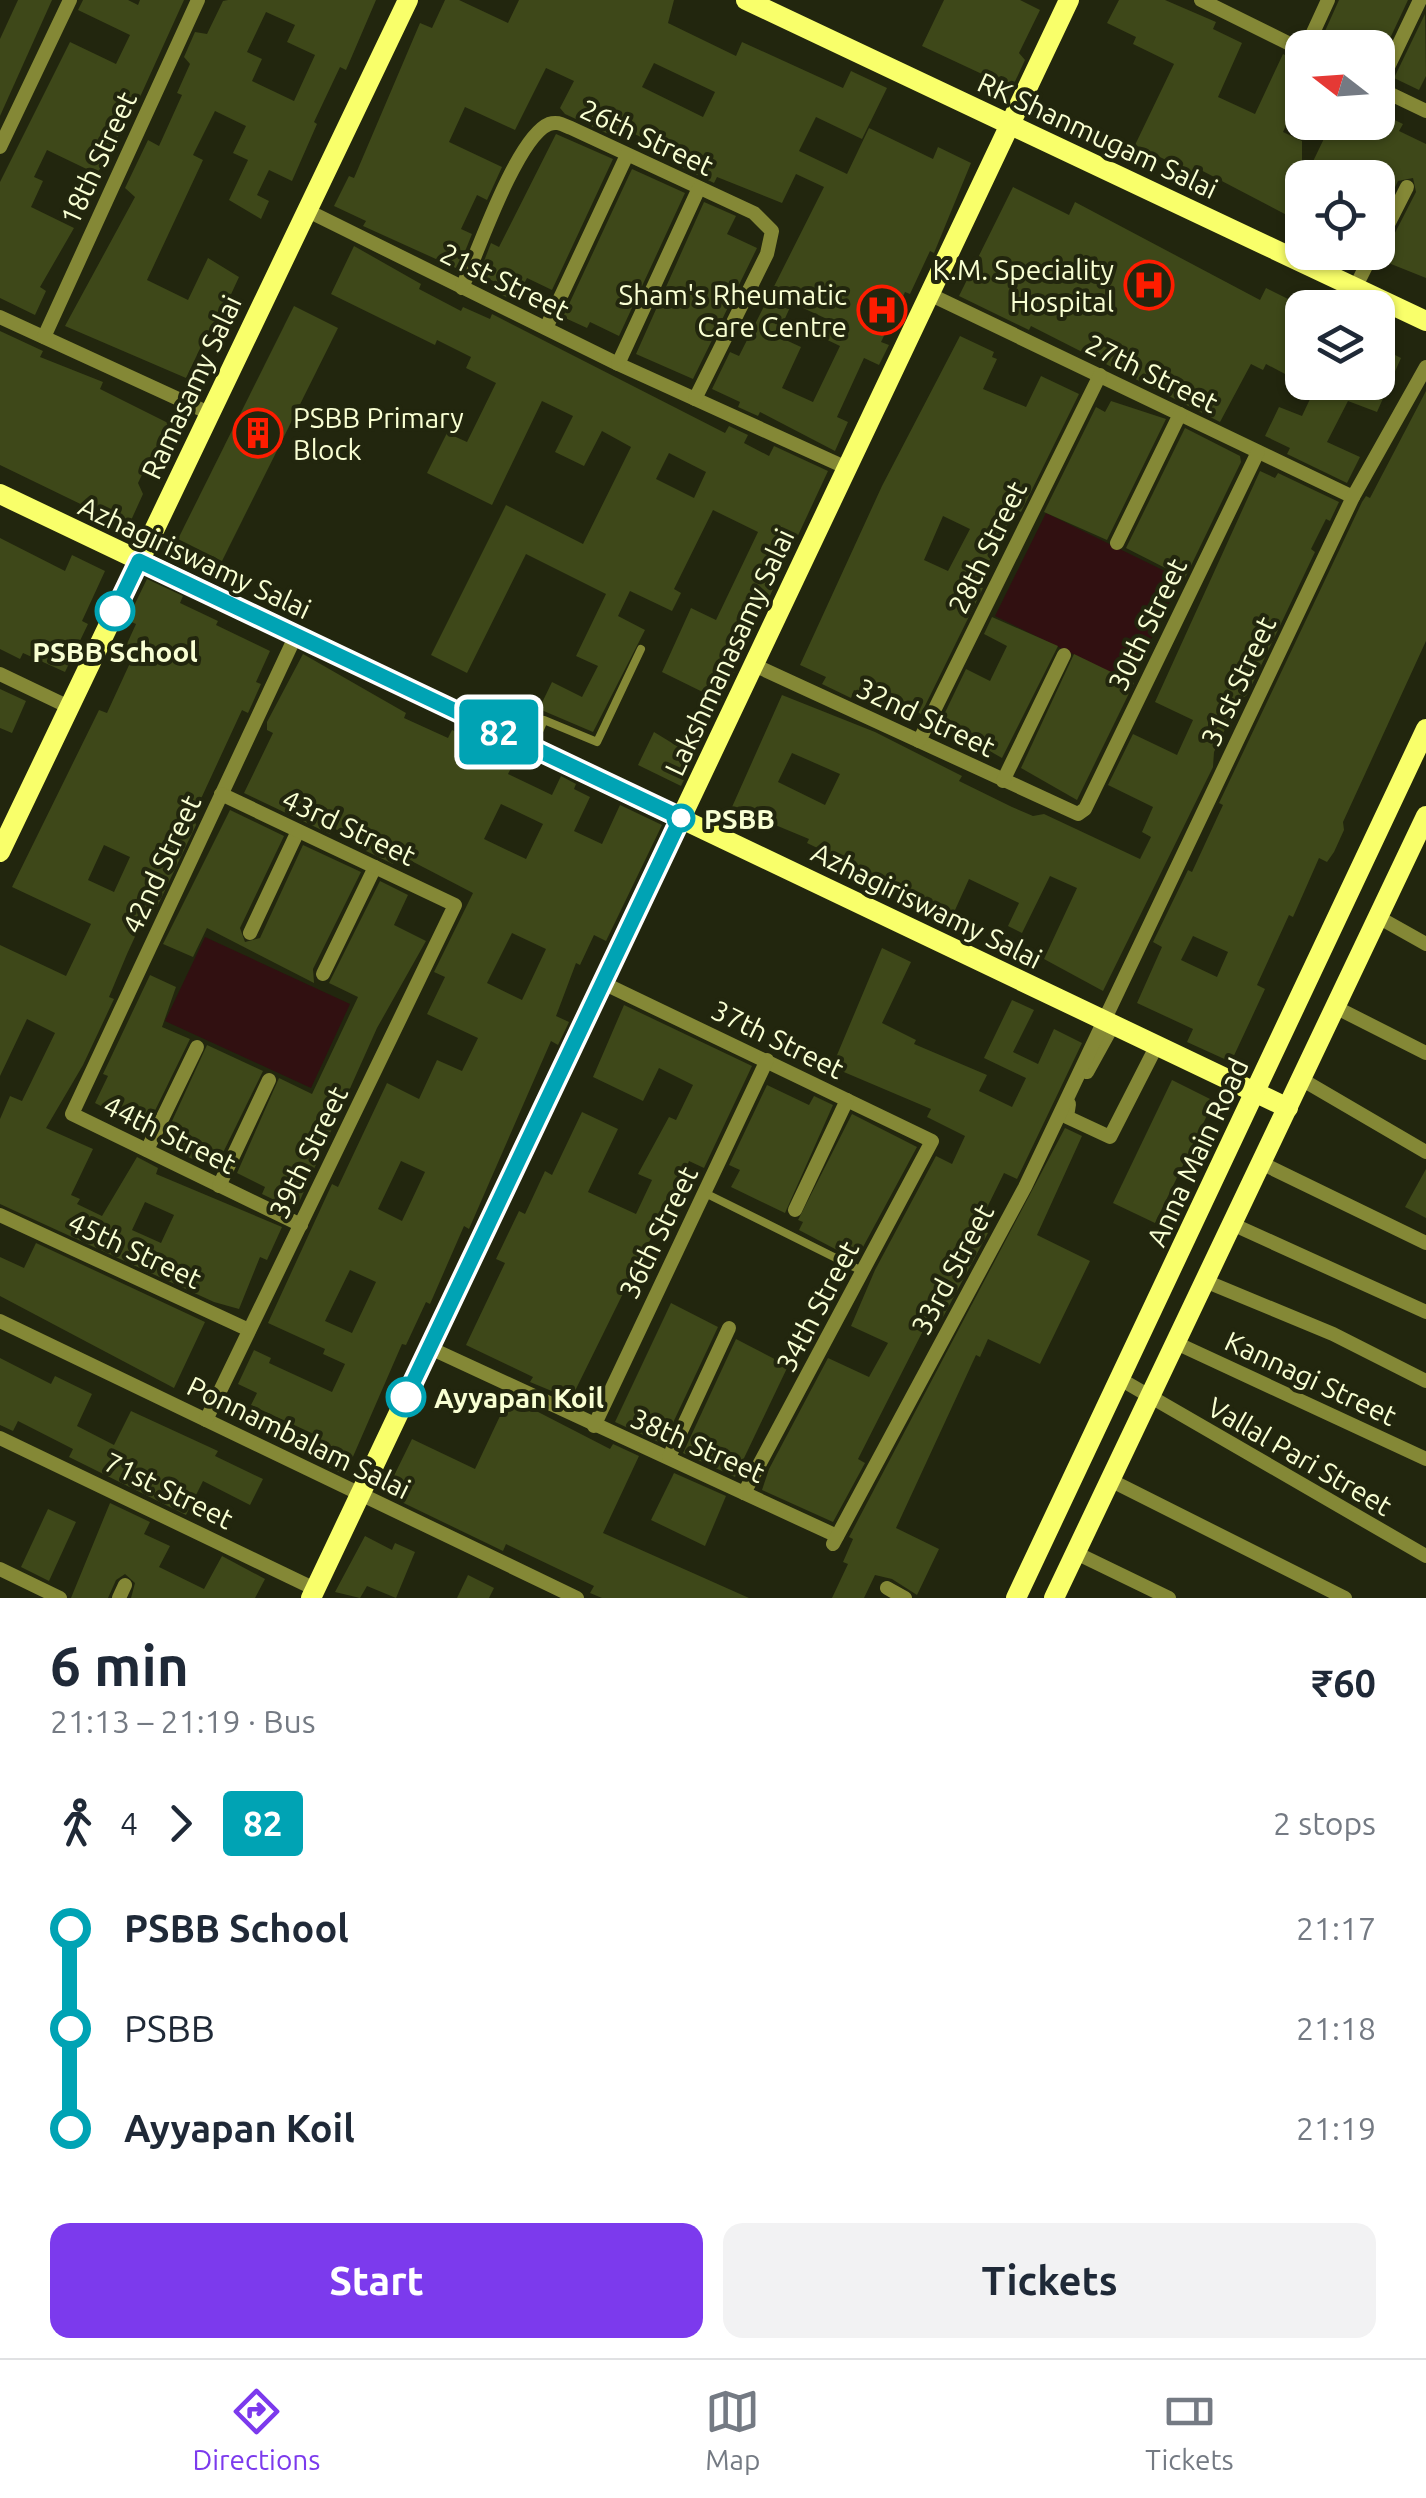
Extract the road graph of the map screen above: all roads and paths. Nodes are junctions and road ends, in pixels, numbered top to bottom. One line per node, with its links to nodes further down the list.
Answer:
1 (70, 0): 17 (street)
2 (198, 0): 30 (street, 18th Street)
3 (408, 0): 21 (street, Ramasamy Salai)
4 (746, 0): 16 (street, RK Shanmugam Salai)
5 (1069, 0): 16 (street, Lakshmanasamy Salai)
6 (1201, 0): 10 (street)
7 (1239, 0): 10 (street)
8 (1328, 0): 11 (street)
9 (1420, 0): 13 (street)
10 (1232, 15): 12 (street)
11 (1313, 30)
12 (1285, 40)
13 (1395, 52)
14 (1395, 96): 15 (street)
15 (1426, 111)
16 (1010, 124): 24 (street, RK Shanmugam Salai); 26 (street, Lakshmanasamy Salai)
17 (0, 146)
18 (627, 155): 20 (street, 26th Street); 25 (street, 26th Street); 29 (street)
19 (1407, 187): 22 (street)
20 (699, 188): 31 (street); 34 (street, 26th Street)
21 (306, 210): 25 (street, 21st Street); 35 (street, Ramasamy Salai)
22 (1395, 211)
23 (1364, 270): 24 (street)
24 (1356, 286): 28 (street, RK Shanmugam Salai)
25 (462, 288): 29 (street, 21st Street)
26 (929, 294): 33 (street, 27th Street); 38 (street, Lakshmanasamy Salai)
27 (0, 317): 30 (street)
28 (1426, 320)
29 (546, 328): 31 (street, 21st Street)
30 (44, 337): 35 (street)
31 (618, 364): 34 (street, 21st Street)
32 (1426, 367): 40 (street, 31st Street)
33 (1100, 374): 36 (street, 27th Street); 50 (street, 28th Street)
34 (695, 399): 38 (street, 21st Street)
35 (209, 413): 42 (street, Ramasamy Salai)
36 (1180, 414): 37 (street, 27th Street); 41 (street)
37 (1258, 452): 40 (street, 27th Street); 54 (street, 30th Street)
38 (846, 468): 46 (street, Lakshmanasamy Salai)
39 (0, 494): 42 (street, Azhagiriswamy Salai)
40 (1353, 496): 67 (street, 31st Street)
41 (1117, 543)
42 (139, 561): 43 (street, Azhagiriswamy Salai); 48 (street, Ramasamy Salai)
43 (296, 635): 51 (street, Azhagiriswamy Salai); 53 (street, 42nd Street)
44 (641, 649): 51 (lane)
45 (1064, 655): 52 (street)
46 (754, 665): 50 (street, 32nd Street); 56 (street, Lakshmanasamy Salai)
47 (0, 674): 48 (street)
48 (69, 707): 58 (street, Ramasamy Salai)
49 (1426, 729): 74 (street, Anna Main Road)
50 (919, 742): 52 (street, 32nd Street)
51 (532, 748): 56 (street, Azhagiriswamy Salai)
52 (1002, 780): 54 (street, 32nd Street)
53 (221, 794): 57 (street, 43rd Street); 77 (street, 42nd Street)
54 (1078, 814)
55 (1426, 817): 61 (street)
56 (681, 818): 65 (street, Lakshmanasamy Salai); 67 (street, Azhagiriswamy Salai)
57 (298, 831): 59 (street, 43rd Street); 62 (street)
58 (0, 852)
59 (375, 867): 60 (street, 43rd Street); 64 (street)
60 (455, 905): 87 (street, 39th Street)
61 (1378, 917): 63 (street); 66 (street)
62 (250, 934)
63 (1426, 944)
64 (323, 974)
65 (603, 983): 71 (street, 37th Street); 96 (street, Lakshmanasamy Salai)
66 (1336, 1006): 70 (street); 72 (street)
67 (1108, 1022): 68 (street, Azhagiriswamy Salai); 68 (street); 108 (street, 33rd Street)
68 (1157, 1046): 74 (street, Azhagiriswamy Salai)
69 (197, 1047): 79 (street)
70 (1426, 1053)
71 (768, 1060): 75 (street, 37th Street); 83 (street, 36th Street)
72 (1301, 1079): 76 (street); 80 (street)
73 (269, 1080): 82 (street)
74 (1256, 1093): 76 (street, Azhagiriswamy Salai); 97 (street, Anna Main Road)
75 (847, 1100): 78 (street, 37th Street); 84 (street)
76 (1288, 1108): 81 (street)
77 (72, 1114): 79 (street, 44th Street)
78 (932, 1141): 89 (street, 34th Street)
79 (147, 1150): 82 (street, 44th Street)
80 (1426, 1152)
81 (1261, 1163): 86 (street); 88 (street)
82 (219, 1186): 87 (street, 44th Street)
83 (705, 1192): 89 (lane); 101 (street, 36th Street)
84 (795, 1210)
85 (0, 1215): 94 (street, 45th Street)
86 (1232, 1224): 90 (street); 91 (street)
87 (301, 1225): 94 (street, 39th Street)
88 (1426, 1243)
89 (864, 1273): 106 (street, 34th Street)
90 (1205, 1281): 95 (street); 98 (street)
91 (1426, 1312)
92 (0, 1321): 100 (street, Ponnambalam Salai)
93 (729, 1328): 103 (street)
94 (248, 1330): 100 (street, 39th Street)
95 (1176, 1343): 99 (street); 104 (street, Kannagi Street)
96 (430, 1348): 101 (street, 38th Street); 107 (street, Lakshmanasamy Salai)
97 (1120, 1379): 99 (street, Vallal Pari Street); 118 (street, Anna Main Road)
98 (1426, 1381)
99 (1149, 1399): 105 (street); 110 (street, Vallal Pari Street)
100 (206, 1420): 107 (street, Ponnambalam Salai)
101 (594, 1426): 103 (street, 38th Street)
102 (0, 1438): 114 (street, 71st Street)
103 (669, 1457): 106 (street, 38th Street)
104 (1426, 1459)
105 (1110, 1480): 109 (street); 121 (street)
106 (744, 1493): 108 (street, 38th Street)
107 (360, 1495): 114 (street, Lakshmanasamy Salai); 116 (street, Ponnambalam Salai)
108 (835, 1540)
109 (1076, 1553): 119 (street); 120 (street)
110 (1426, 1556)
111 (0, 1569): 113 (street)
112 (887, 1588): 117 (street)
113 (30, 1592): 115 (street)
114 (313, 1594)
115 (60, 1598)
116 (576, 1598)
117 (906, 1598)
118 (1016, 1598)
119 (1054, 1598)
120 (1168, 1598)
121 (1345, 1598)

